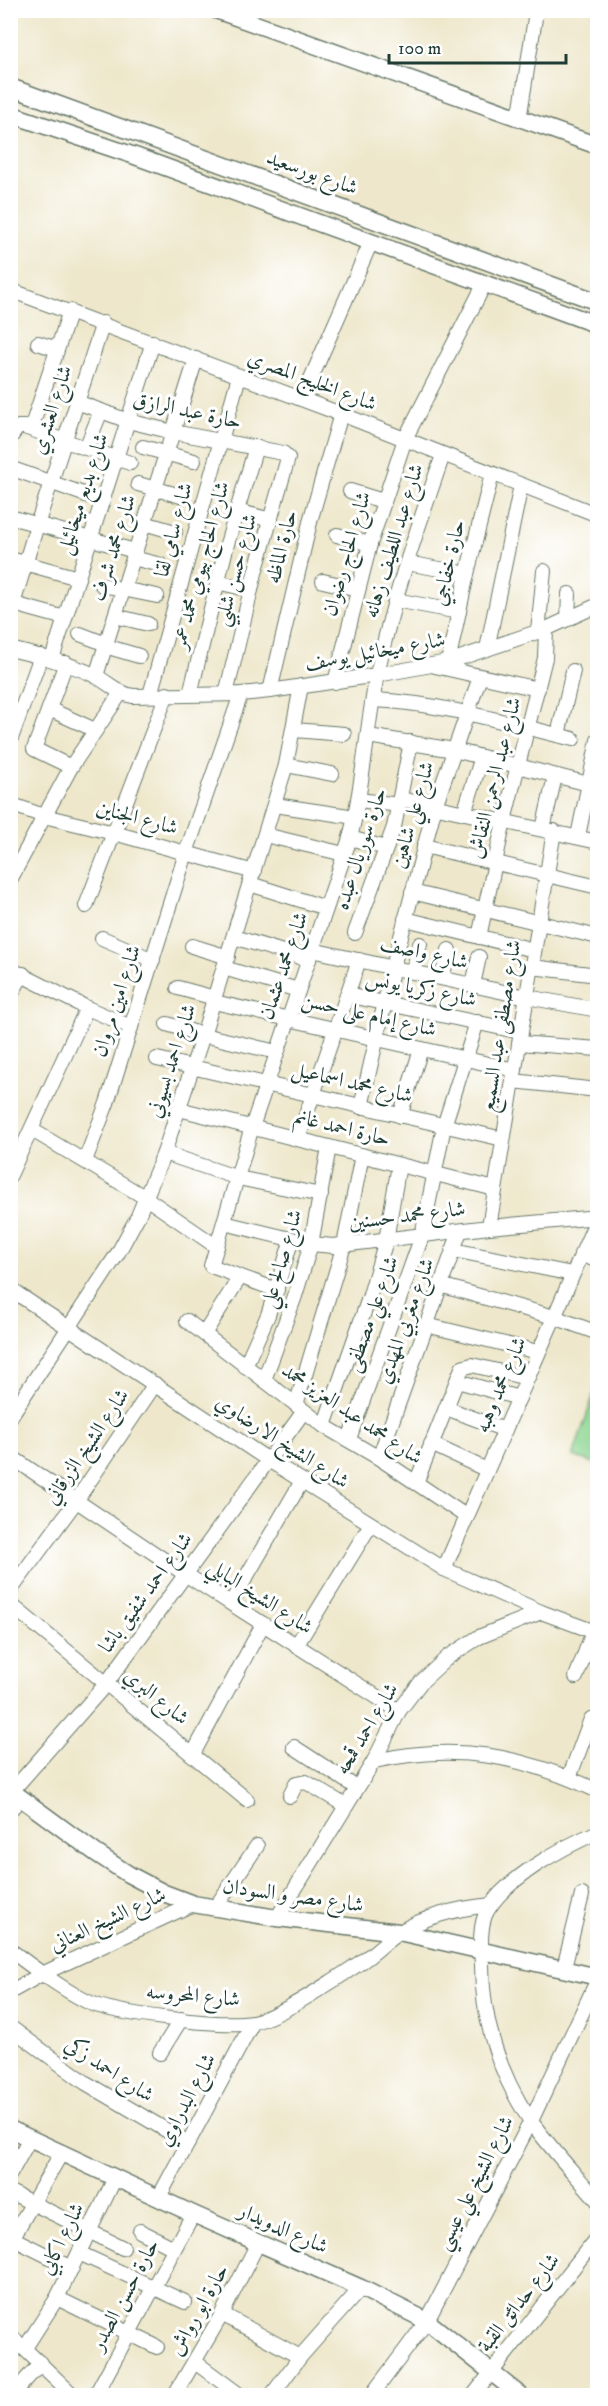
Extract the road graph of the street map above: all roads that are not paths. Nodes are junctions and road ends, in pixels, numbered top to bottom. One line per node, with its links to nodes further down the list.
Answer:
1 (216, 10): 5 (main road)
2 (533, 10): 5 (street)
3 (12, 91): 10 (main road, شارع بورسعيد)
4 (10, 114): 7 (main road)
5 (519, 120): 6 (main road)
6 (597, 146)
7 (371, 242): 8 (main road); 19 (street)
8 (485, 283): 13 (main road); 27 (street, شارع الحاج رضوان)
9 (10, 290): 11 (street, شارع الخليج المصري)
10 (597, 302)
11 (70, 311): 12 (street, شارع الخليج المصري); 16 (street)
12 (103, 323): 14 (street, شارع الخليج المصري); 20 (street, شارع العشري)
13 (597, 325)
14 (153, 342): 17 (street, شارع الخليج المصري); 23 (street, شارع بديع ميخائيل)
15 (38, 343): 16 (street)
16 (57, 349): 24 (street)
17 (196, 359): 18 (street, شارع الخليج المصري); 25 (street, شارع محمد شرف)
18 (239, 376): 19 (street, شارع الخليج المصري); 28 (street, شارع سامي لقا)
19 (302, 399): 22 (street, شارع الخليج المصري)
20 (77, 402): 21 (street, حارة عبد الرازق); 29 (street, شارع العشري)
21 (100, 411): 23 (street, حارة عبد الرازق); 32 (street)
22 (341, 414): 27 (street, شارع الخليج المصري); 98 (street, حارة الماظه)
23 (128, 421): 25 (street, حارة عبد الرازق); 36 (street, شارع بديع ميخائيل)
24 (27, 428): 26 (street); 29 (street)
25 (172, 432): 28 (street, حارة عبد الرازق); 33 (street, شارع محمد شرف)
26 (10, 438)
27 (405, 439): 34 (street, شارع الخليج المصري); 47 (street, شارع الحاج رضوان)
28 (221, 440): 31 (street, حارة عبد الرازق); 103 (street, شارع سامي لقا)
29 (64, 441): 32 (street); 40 (street, شارع العشري)
30 (143, 447): 33 (street)
31 (256, 447): 35 (street, حارة عبد الرازق); 48 (street, شارع الحاج بيومي محمد عمر)
32 (86, 448): 36 (street)
33 (166, 453): 37 (street); 43 (street, شارع محمد شرف)
34 (443, 455): 39 (street, شارع الخليج المصري); 61 (street, شارع عبد اللطيف زهانه)
35 (288, 458): 51 (street, شارع حسن شلبي)
36 (123, 461): 46 (street, شارع بديع ميخائيل)
37 (194, 461)
38 (10, 468): 40 (street)
39 (492, 474): 42 (street, شارع الخليج المصري); 64 (street, حارة خفاجي)
40 (51, 482): 46 (street); 53 (street, شارع العشري)
41 (138, 484): 43 (street)
42 (521, 485): 49 (street, شارع الخليج المصري); 86 (street)
43 (155, 489): 45 (street); 52 (street, شارع محمد شرف)
44 (350, 491): 47 (street)
45 (181, 496)
46 (103, 501): 56 (street, شارع بديع ميخائيل)
47 (383, 501): 57 (street, شارع الحاج رضوان)
48 (237, 511): 51 (street); 67 (street, شارع الحاج بيومي محمد عمر)
49 (597, 515)
50 (10, 517): 53 (street)
51 (271, 520): 71 (street, شارع حسن شلبي)
52 (144, 524): 54 (street); 58 (street, شارع محمد شرف)
53 (37, 525): 56 (street); 60 (street, شارع العشري)
54 (175, 532)
55 (337, 536): 57 (street)
56 (91, 539): 58 (street); 65 (street, شارع بديع ميخائيل)
57 (370, 544): 70 (street, شارع الحاج رضوان)
58 (134, 554): 62 (street); 69 (street, شارع محمد شرف)
59 (10, 559): 60 (street)
60 (25, 563): 65 (street); 76 (street, شارع العشري)
61 (407, 563): 64 (street); 74 (street, شارع عبد اللطيف زهانه)
62 (161, 566)
63 (544, 571): 82 (street, شارع عبد الرحمن النقاش)
64 (467, 574): 77 (street, حارة خفاجي)
65 (78, 578): 79 (street, شارع بديع ميخائيل)
66 (323, 581): 70 (street)
67 (217, 582): 71 (street); 101 (street, شارع الحاج بيومي محمد عمر)
68 (102, 585): 69 (street)
69 (123, 589): 73 (street); 78 (street, شارع محمد شرف)
70 (358, 589): 95 (street, شارع الحاج رضوان)
71 (251, 590): 102 (street, شارع حسن شلبي)
72 (569, 594): 80 (street)
73 (157, 596)
74 (395, 600): 77 (street); 92 (street, شارع عبد اللطيف زهانه)
75 (597, 605): 80 (street, شارع ميخائيل يوسف)
76 (12, 607): 79 (street)
77 (459, 612): 89 (street, حارة خفاجي)
78 (115, 616): 81 (street); 84 (street, شارع محمد شرف)
79 (66, 618): 88 (street, شارع بديع ميخائيل)
80 (568, 619): 82 (street, شارع ميخائيل يوسف)
81 (148, 624)
82 (542, 630): 86 (street, شارع ميخائيل يوسف); 97 (street, شارع عبد الرحمن النقاش)
83 (80, 634): 84 (street)
84 (106, 645): 87 (street); 93 (street, شارع محمد شرف)
85 (10, 649): 88 (street)
86 (487, 649): 89 (street, شارع ميخائيل يوسف)
87 (139, 656)
88 (53, 659): 93 (street); 105 (street); 115 (street)
89 (448, 662): 90 (street, شارع ميخائيل يوسف)
90 (429, 665): 92 (street, شارع ميخائيل يوسف); 94 (street)
91 (573, 670): 111 (street)
92 (377, 675): 95 (street, شارع ميخائيل يوسف); 104 (street, شارع محمد عثمان)
93 (96, 676): 99 (street)
94 (480, 677): 97 (street); 106 (street, شارع علي شاهين)
95 (335, 682): 96 (street, شارع ميخائيل يوسف)
96 (301, 686): 98 (street, شارع ميخائيل يوسف); 109 (street, شارع احمد بسيوني)
97 (538, 688): 107 (street, شارع عبد الرحمن النقاش)
98 (270, 691): 102 (street, شارع ميخائيل يوسف)
99 (120, 694): 103 (street, شارع ميخائيل يوسف); 108 (street)
100 (167, 694): 101 (street, شارع ميخائيل يوسف); 103 (street, شارع ميخائيل يوسف); 137 (street)
101 (190, 694): 102 (street, شارع ميخائيل يوسف)
102 (234, 694): 144 (street, شارع حسن شلبي)
103 (150, 695)
104 (373, 700): 106 (street); 112 (street, شارع محمد عثمان)
105 (49, 709): 108 (street); 122 (street)
106 (467, 712): 107 (street); 117 (street, شارع علي شاهين)
107 (528, 728): 111 (street); 121 (street, شارع عبد الرحمن النقاش)
108 (95, 730): 122 (street)
109 (294, 730): 110 (street); 120 (street, شارع احمد بسيوني)
110 (344, 734)
111 (558, 735): 113 (street)
112 (368, 736): 116 (street); 126 (street, شارع محمد عثمان)
113 (573, 739)
114 (597, 740): 118 (street)
115 (10, 741)
116 (411, 742): 117 (street); 128 (street, حارة سوريال عبده)
117 (454, 750): 119 (street); 131 (street, شارع علي شاهين)
118 (596, 756): 125 (street)
119 (482, 758): 121 (street); 132 (street)
120 (286, 765): 123 (street); 130 (street, شارع احمد بسيوني)
121 (517, 766): 124 (street); 135 (street, شارع عبد الرحمن النقاش)
122 (71, 767): 133 (street)
123 (332, 774)
124 (555, 776): 125 (street); 136 (street, شارع مصطفى عبد السميع)
125 (589, 784): 127 (street)
126 (359, 800): 128 (street); 134 (street, شارع محمد عثمان)
127 (592, 801): 139 (street)
128 (400, 802): 131 (street); 143 (street, حارة سوريال عبده)
129 (10, 804): 133 (street, شارع الجناين)
130 (274, 805): 134 (street); 138 (street, شارع احمد بسيوني)
131 (435, 806): 132 (street); 142 (street, شارع علي شاهين)
132 (464, 813): 135 (street)
133 (44, 816): 137 (street, شارع الجناين); 147 (street)
134 (355, 817): 140 (street, شارع محمد عثمان)
135 (504, 821): 136 (street); 146 (street, شارع عبد الرحمن النقاش)
136 (548, 830): 139 (street); 148 (street, شارع مصطفى عبد السميع)
137 (114, 833): 144 (street, شارع الجناين); 152 (street)
138 (265, 835): 145 (street); 149 (street, شارع احمد بسيوني)
139 (578, 836): 141 (street)
140 (350, 837): 143 (street); 145 (street, شارع محمد عثمان)
141 (597, 842)
142 (424, 846): 146 (street); 151 (street, شارع علي شاهين)
143 (386, 848): 157 (street, حارة سوريال عبده)
144 (186, 853): 149 (street, شارع الجناين); 168 (street, شارع امين مروان)
145 (344, 854): 153 (street, شارع محمد عثمان)
146 (495, 862): 148 (street); 154 (street, شارع عبد الرحمن النقاش)
147 (12, 872)
148 (547, 873): 150 (street); 156 (street, شارع مصطفى عبد السميع)
149 (252, 878): 153 (street, شارع الجناين); 158 (street, شارع احمد بسيوني)
150 (597, 886)
151 (412, 892): 154 (street); 155 (street, شارع علي شاهين)
152 (86, 906)
153 (326, 908): 166 (street, شارع محمد عثمان)
154 (484, 910): 156 (street); 159 (street, شارع عبد الرحمن النقاش)
155 (405, 920): 159 (street); 171 (street, شارع علي شاهين)
156 (539, 924): 160 (street); 165 (street, شارع مصطفى عبد السميع)
157 (355, 933)
158 (234, 937): 166 (street, شارع واصف); 170 (street, شارع احمد بسيوني)
159 (479, 937): 165 (street)
160 (597, 937)
161 (102, 938): 168 (street)
162 (420, 944): 174 (street)
163 (192, 946): 170 (street)
164 (449, 950): 176 (street)
165 (534, 950): 172 (street, شارع مصطفى عبد السميع)
166 (310, 955): 169 (street, شارع واصف); 179 (street, شارع محمد عثمان)
167 (479, 957): 177 (street)
168 (153, 960): 190 (street, شارع امين مروان)
169 (359, 960): 171 (street, شارع واصف); 180 (street)
170 (226, 962): 179 (street); 183 (street, شارع احمد بسيوني)
171 (393, 967): 174 (street, شارع واصف); 184 (street, شارع علي شاهين)
172 (532, 967): 175 (street); 182 (street, شارع مصطفى عبد السميع)
173 (17, 971): 181 (street); 185 (street)
174 (413, 972): 176 (street, شارع واصف)
175 (597, 975)
176 (442, 978): 177 (street, شارع واصف)
177 (473, 985): 182 (street, شارع واصف)
178 (178, 988): 183 (street, شارع إمام على حسن)
179 (298, 990): 187 (street, شارع محمد عثمان)
180 (347, 995): 184 (street, شارع زكريا يونس); 191 (street)
181 (10, 996)
182 (527, 997): 186 (street, شارع واصف); 193 (street, شارع مصطفى عبد السميع)
183 (214, 1000): 187 (street, شارع إمام على حسن); 192 (street, شارع احمد بسيوني)
184 (384, 1003): 188 (street, شارع زكريا يونس); 194 (street, شارع علي شاهين)
185 (87, 1008): 190 (street); 210 (street)
186 (597, 1010)
187 (288, 1019): 191 (street, شارع إمام على حسن); 197 (street, شارع محمد عثمان)
188 (477, 1022): 193 (street, شارع زكريا يونس); 199 (street, شارع علي مصطفى)
189 (167, 1024): 192 (street)
190 (132, 1027): 217 (street, شارع امين مروان)
191 (336, 1029): 194 (street, شارع إمام على حسن); 204 (street)
192 (203, 1035): 197 (street); 200 (street, شارع احمد بسيوني)
193 (520, 1037): 196 (street, شارع زكريا يونس); 201 (street, شارع مصطفى عبد السميع)
194 (376, 1039): 195 (street, شارع إمام على حسن); 205 (street, شارع علي شاهين)
195 (421, 1049): 199 (street, شارع إمام على حسن); 207 (street)
196 (597, 1049)
197 (277, 1052): 202 (street, شارع محمد عثمان)
198 (157, 1059): 200 (street, شارع محمد اسماعيل)
199 (465, 1059): 201 (street, شارع إمام على حسن); 208 (street, شارع علي مصطفى)
200 (192, 1069): 202 (street, شارع محمد اسماعيل); 206 (street, شارع احمد بسيوني)
201 (514, 1076): 203 (street, شارع إمام على حسن); 212 (street, شارع مصطفى عبد السميع)
202 (266, 1085): 204 (street, شارع محمد اسماعيل); 209 (street, شارع محمد عثمان)
203 (597, 1090)
204 (313, 1096): 205 (street, شارع محمد اسماعيل); 211 (street)
205 (361, 1107): 207 (street, شارع محمد اسماعيل)
206 (179, 1108): 209 (street, حارة احمد غانم); 214 (street, شارع احمد بسيوني)
207 (400, 1116): 208 (street, شارع محمد اسماعيل)
208 (444, 1126): 212 (street, شارع محمد اسماعيل); 219 (street, شارع علي مصطفى)
209 (252, 1127): 211 (street, حارة احمد غانم); 221 (street, شارع محمد عثمان)
210 (32, 1130): 216 (street); 217 (street)
211 (298, 1139): 213 (street, حارة احمد غانم)
212 (503, 1139): 222 (street, شارع مصطفى عبد السميع)
213 (329, 1147): 215 (street, حارة احمد غانم); 223 (street, شارع صالح علي)
214 (165, 1153): 221 (street); 224 (street, شارع احمد بسيوني)
215 (362, 1155): 218 (street, حارة احمد غانم); 233 (street)
216 (14, 1159): 220 (street)
217 (85, 1161): 224 (street)
218 (399, 1165): 219 (street, حارة احمد غانم); 231 (street)
219 (433, 1173): 222 (street, حارة احمد غانم); 229 (street, شارع علي مصطفى)
220 (10, 1175)
221 (237, 1178): 223 (street); 226 (street, شارع محمد عثمان)
222 (495, 1189): 227 (street, شارع مصطفى عبد السميع)
223 (321, 1195): 232 (street, شارع صالح علي)
224 (146, 1198): 234 (street); 246 (street, شارع احمد بسيوني)
225 (597, 1217): 227 (street, شارع محمد حسنين); 236 (street, شارع محمد وهبه)
226 (224, 1223): 230 (street, شارع محمد حسنين); 234 (street, شارع محمد عثمان)
227 (489, 1227): 228 (street, شارع محمد حسنين)
228 (460, 1231): 229 (street, شارع محمد حسنين); 235 (street, شارع مغربي المهدي)
229 (422, 1236): 231 (street, شارع محمد حسنين); 261 (street, شارع علي مصطفى)
230 (292, 1239): 232 (street, شارع محمد حسنين); 242 (street)
231 (386, 1240): 233 (street, شارع محمد حسنين); 259 (street)
232 (311, 1244): 233 (street, شارع محمد حسنين); 253 (street, شارع صالح علي)
233 (344, 1245): 257 (street)
234 (217, 1247): 239 (street, شارع محمد عثمان)
235 (453, 1250): 238 (street); 240 (street, شارع مغربي المهدي)
236 (581, 1254): 237 (street); 238 (street, شارع محمد وهبه)
237 (597, 1261)
238 (572, 1274): 243 (street, شارع محمد وهبه)
239 (240, 1277): 242 (street); 248 (street)
240 (440, 1285): 243 (street); 245 (street, شارع مغربي المهدي)
241 (10, 1289): 246 (street, شارع الشيخ الارضاوي)
242 (277, 1290): 250 (street)
243 (554, 1317): 247 (street); 249 (street, شارع محمد وهبه)
244 (187, 1321): 248 (street, شارع محمد عبد العزيز محمد)
245 (426, 1325): 249 (street); 264 (street, شارع مغربي المهدي)
246 (70, 1328): 254 (street, شارع الشيخ الارضاوي); 258 (street, شارع احمد بسيوني)
247 (597, 1333)
248 (204, 1334): 250 (street, شارع محمد عبد العزيز محمد)
249 (538, 1352): 252 (street, شارع محمد وهبه)
250 (246, 1366): 253 (street, شارع محمد عبد العزيز محمد)
251 (459, 1375): 252 (street); 255 (street); 256 (street)
252 (527, 1378): 255 (street, شارع محمد وهبه)
253 (264, 1380): 257 (street, شارع محمد عبد العزيز محمد)
254 (155, 1384): 265 (street, شارع الشيخ الارضاوي); 269 (street, شارع الشيخ الزرقاني)
255 (519, 1398): 260 (street, شارع محمد وهبه)
256 (446, 1407): 260 (street); 262 (street)
257 (300, 1408): 259 (street, شارع محمد عبد العزيز محمد); 265 (street, شارع احمد شفيق باشا)
258 (10, 1417)
259 (324, 1426): 261 (street, شارع محمد عبد العزيز محمد)
260 (505, 1430): 266 (street, شارع محمد وهبه)
261 (349, 1439): 264 (street, شارع محمد عبد العزيز محمد)
262 (431, 1444): 266 (street); 268 (street)
263 (10, 1456): 269 (street, شارع الشيخ البابلي)
264 (379, 1458): 268 (street, شارع محمد عبد العزيز محمد)
265 (267, 1459): 267 (street, شارع الشيخ الارضاوي); 273 (street, شارع احمد شفيق باشا)
266 (487, 1470): 270 (street, شارع محمد وهبه)
267 (302, 1481): 271 (street, شارع الشيخ الارضاوي); 275 (street)
268 (416, 1483): 270 (street, شارع محمد عبد العزيز محمد)
269 (76, 1501): 273 (street, شارع الشيخ البابلي); 274 (street, شارع الشيخ الزرقاني)
270 (467, 1517): 272 (street, شارع محمد وهبه)
271 (371, 1524): 272 (street, شارع الشيخ الارضاوي); 280 (street)
272 (444, 1569): 277 (street, شارع الشيخ الارضاوي)
273 (185, 1574): 275 (street, شارع الشيخ البابلي); 282 (street, شارع احمد شفيق باشا)
274 (10, 1591)
275 (231, 1603): 278 (street, شارع الشيخ البابلي)
276 (10, 1604): 282 (street, شارع البري)
277 (541, 1612): 279 (street, شارع الشيخ الارضاوي); 283 (street, شارع احمد قمحه)
278 (263, 1624): 280 (street, شارع الشيخ البابلي); 286 (street)
279 (595, 1633): 281 (street)
280 (296, 1646): 283 (street, شارع الشيخ البابلي)
281 (576, 1677)
282 (106, 1684): 286 (street, شارع البري); 292 (street, شارع احمد شفيق باشا)
283 (399, 1711): 287 (street, شارع احمد قمحه)
284 (591, 1719): 288 (street)
285 (294, 1747): 289 (street)
286 (193, 1754): 293 (street, شارع البري)
287 (374, 1761): 288 (street); 289 (street, شارع احمد قمحه)
288 (569, 1778): 290 (street)
289 (357, 1788): 294 (street, شارع احمد قمحه)
290 (597, 1791)
291 (290, 1796): 294 (street)
292 (13, 1797): 298 (main road, شارع مصر و السودان)
293 (247, 1800)
294 (346, 1806): 301 (street, شارع احمد قمحه)
295 (597, 1832): 299 (street)
296 (257, 1846): 300 (street)
297 (582, 1895): 305 (street)
298 (193, 1904): 300 (main road, شارع مصر و السودان); 306 (street, شارع الشيخ العناني)
299 (491, 1905): 302 (street, شارع المحروسه); 304 (street)
300 (215, 1908): 301 (main road, شارع مصر و السودان)
301 (278, 1918): 302 (main road, شارع مصر و السودان)
302 (399, 1932): 304 (main road, شارع مصر و السودان); 310 (street, شارع المحروسه)
303 (10, 1950): 306 (street, شارع المحروسه)
304 (481, 1950): 305 (main road, شارع مصر و السودان); 313 (street)
305 (564, 1968): 307 (main road, شارع مصر و السودان)
306 (42, 1974): 308 (street, شارع الشيخ العناني); 309 (street, شارع المحروسه)
307 (597, 1978): 313 (street, شارع الشيخ علي عيسي)
308 (10, 1992)
309 (181, 2019): 310 (street, شارع المحروسه); 312 (street)
310 (253, 2022): 316 (street, شارع البدراوي)
311 (10, 2027): 316 (street, شارع احمد زكي)
312 (160, 2053)
313 (531, 2121): 322 (street); 339 (street, شارع الشيخ علي عيسي)
314 (10, 2129): 315 (main road, شارع الدويدار)
315 (30, 2138): 317 (main road, شارع الدويدار); 318 (street)
316 (188, 2143): 321 (street, شارع البدراوي)
317 (62, 2152): 319 (main road, شارع الدويدار); 323 (street)
318 (10, 2174)
319 (115, 2178): 321 (main road, شارع الدويدار); 325 (street, شارع اكابي)
320 (10, 2192): 323 (street)
321 (159, 2197): 324 (main road, شارع الدويدار)
322 (597, 2201)
323 (33, 2203): 325 (street); 328 (street)
324 (193, 2214): 329 (main road, شارع الدويدار); 331 (street, حارة حسن الصدر)
325 (89, 2231): 330 (street); 332 (street, شارع اكابي)
326 (140, 2231): 331 (street)
327 (597, 2236): 347 (street, شارع حدائق القبة)
328 (11, 2239): 333 (street)
329 (258, 2243): 335 (main road, شارع الدويدار); 338 (street, حارة ابو رواش)
330 (123, 2248)
331 (174, 2248): 334 (street, حارة حسن الصدر)
332 (79, 2253): 333 (street, شارع اكابي); 334 (street)
333 (72, 2268): 336 (street, شارع اكابي)
334 (153, 2287): 337 (street); 340 (street, حارة حسن الصدر)
335 (361, 2288): 339 (main road, شارع الدويدار); 344 (street)
336 (57, 2298): 340 (street); 343 (street, شارع اكابي)
337 (185, 2302)
338 (222, 2314): 344 (street); 346 (street, حارة ابو رواش)
339 (427, 2321): 347 (main road, شارع الدويدار); 354 (street, شارع الشيخ علي عيسي)
340 (129, 2334): 342 (street); 350 (street, حارة حسن الصدر)
341 (10, 2335): 343 (street)
342 (157, 2347)
343 (26, 2348): 345 (street)
344 (300, 2357): 353 (street)
345 (41, 2362): 348 (street); 349 (street)
346 (195, 2362): 351 (street, حارة ابو رواش); 352 (street)
347 (491, 2373): 355 (street, شارع حدائق القبة); 356 (main road, شارع الدويدار)
348 (10, 2396)
349 (74, 2396)
350 (95, 2396)
351 (174, 2396)
352 (241, 2396)
353 (271, 2396)
354 (371, 2396)
355 (473, 2396)
356 (521, 2396)

